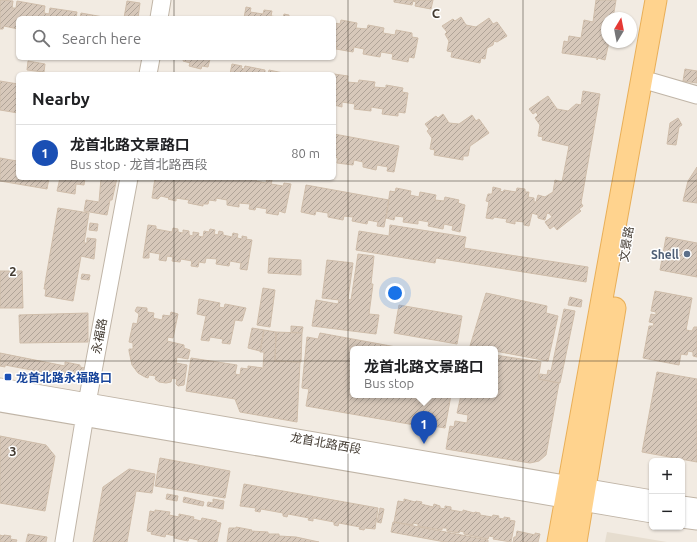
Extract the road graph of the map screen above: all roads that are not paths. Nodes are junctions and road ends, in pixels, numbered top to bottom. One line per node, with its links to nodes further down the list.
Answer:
1 (162, 0): 4 (street)
2 (656, 0): 13 (main road, 文景路)
3 (668, 0): 7 (main road, 文景路)
4 (159, 16)
5 (151, 60): 6 (street)
6 (148, 72)
7 (652, 82): 8 (street); 13 (main road, 文景路)
8 (697, 95)
9 (129, 180): 12 (street, 永福路)
10 (0, 387): 12 (street, 龙首北路西段)
11 (0, 403): 12 (street, 龙首北路西段)
12 (86, 410): 13 (street, 龙首北路西段); 20 (street, 永福路)
13 (576, 493): 14 (street, 龙首北路西段); 17 (street, 龙首北路西段); 21 (main road); 22 (main road)
14 (649, 499)
15 (685, 506): 16 (street)
16 (697, 508)
17 (649, 513)
18 (685, 519): 19 (street)
19 (697, 521)
20 (64, 542)
21 (558, 542)
22 (576, 542)

